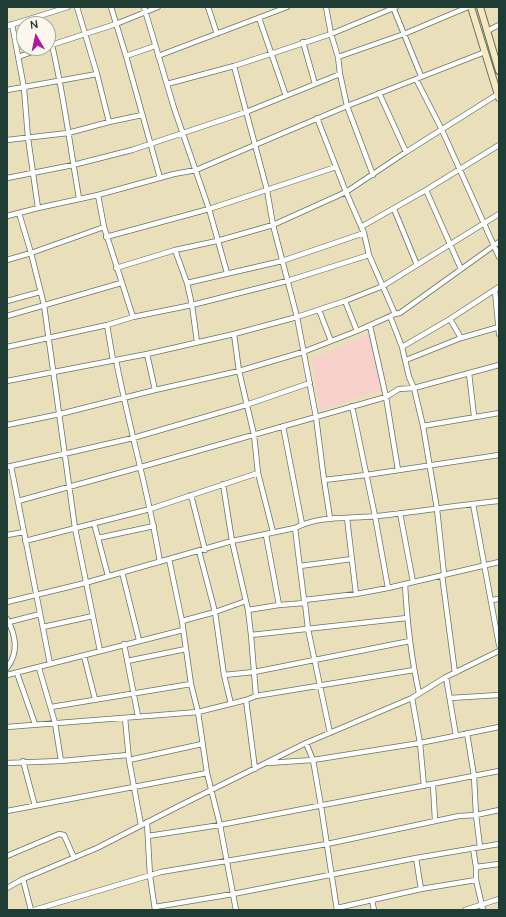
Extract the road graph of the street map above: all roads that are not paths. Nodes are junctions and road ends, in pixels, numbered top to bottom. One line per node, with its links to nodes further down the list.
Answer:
1 (68, 7): 14 (street)
2 (77, 7): 17 (street)
3 (111, 7): 13 (street)
4 (158, 7): 11 (street)
5 (208, 7): 18 (street)
6 (287, 7): 12 (street)
7 (326, 7): 19 (street)
8 (394, 7): 19 (street); 20 (street)
9 (470, 7): 20 (street); 25 (street)
10 (480, 7): 16 (street)
11 (144, 10): 13 (street); 23 (street)
12 (259, 18): 18 (street); 26 (street)
13 (116, 24): 17 (street); 29 (street)
14 (9, 25): 24 (street)
15 (499, 25): 16 (street)
16 (487, 31): 33 (street)
17 (84, 34): 22 (street); 34 (street)
18 (216, 34): 30 (street)
19 (331, 34): 21 (street); 31 (street)
20 (404, 34): 31 (street); 36 (street)
21 (303, 42): 26 (street); 39 (street)
22 (56, 43)
23 (155, 46): 29 (street); 30 (street)
24 (16, 49)
25 (485, 52): 36 (street); 44 (street)
26 (272, 53): 32 (street); 43 (street)
27 (18, 56): 40 (street)
28 (53, 56): 37 (street)
29 (126, 56): 47 (street)
30 (158, 56): 38 (street)
31 (338, 57): 35 (street)
32 (234, 66): 38 (street); 46 (street)
33 (499, 71)
34 (97, 74): 37 (street); 49 (street)
35 (340, 74): 39 (street); 45 (street)
36 (418, 78): 42 (street); 50 (street)
37 (60, 81): 40 (street); 51 (street)
38 (167, 84): 52 (street)
39 (315, 84): 43 (street)
40 (24, 88): 41 (street); 53 (street)
41 (7, 90)
42 (379, 93): 45 (street); 58 (street)
43 (286, 96): 46 (street)
44 (498, 96): 50 (street)
45 (347, 106): 48 (street); 64 (street)
46 (246, 112): 52 (street); 56 (street)
47 (142, 115): 49 (street); 55 (street)
48 (317, 118): 56 (street); 60 (street)
49 (109, 122): 51 (street)
50 (442, 130): 58 (street); 62 (street)
51 (68, 133): 53 (street); 59 (street)
52 (183, 133): 55 (street); 61 (street)
53 (28, 138): 54 (street); 63 (street)
54 (7, 140)
55 (150, 144): 59 (street); 66 (street)
56 (256, 145): 61 (street); 67 (street)
57 (499, 145): 62 (street)
58 (406, 152): 64 (street)
59 (73, 165): 63 (street); 71 (street)
60 (336, 167): 67 (street); 69 (street)
61 (196, 170): 66 (street); 73 (street)
62 (459, 170): 68 (street); 78 (street)
63 (33, 173): 65 (street); 72 (street)
64 (373, 175): 69 (street)
65 (7, 178)
66 (160, 178): 70 (street)
67 (267, 190): 73 (street); 79 (street)
68 (426, 190): 74 (street); 86 (street)
69 (346, 192): 79 (street); 81 (street)
70 (98, 195): 71 (street); 80 (street)
71 (79, 198): 72 (street)
72 (38, 208): 75 (street)
73 (209, 209): 83 (street); 84 (street)
74 (394, 209): 81 (street); 94 (street)
75 (19, 213): 77 (street); 89 (street)
76 (499, 214): 78 (street)
77 (7, 216)
78 (484, 224): 86 (street); 87 (street)
79 (273, 225): 84 (street); 93 (street)
80 (104, 227): 83 (street); 89 (street)
81 (361, 227): 82 (street)
82 (364, 234): 90 (street); 93 (street)
83 (106, 238): 95 (street)
84 (218, 241): 88 (street); 97 (street)
85 (499, 242): 87 (street)
86 (450, 245): 94 (street); 96 (street)
87 (493, 246): 91 (street); 96 (street)
88 (175, 250): 95 (street); 100 (street)
89 (31, 253): 92 (street); 103 (street)
90 (369, 255): 98 (street); 101 (street)
91 (499, 257)
92 (7, 260)
93 (282, 261): 97 (street); 98 (street)
94 (417, 265): 101 (street)
95 (116, 268): 99 (street)
96 (461, 269): 109 (street)
97 (227, 273): 100 (street)
98 (288, 281): 107 (street); 112 (street)
99 (121, 283): 106 (street); 111 (street)
100 (187, 283): 107 (street)
101 (383, 286): 105 (street); 109 (street)
102 (497, 288): 113 (street); 116 (street)
103 (40, 292): 104 (street); 106 (street)
104 (7, 301)
105 (345, 301): 108 (street); 117 (street)
106 (44, 305): 110 (street); 120 (street)
107 (192, 305): 111 (street); 123 (street)
108 (319, 310): 112 (street); 122 (street)
109 (392, 315): 115 (street); 125 (street)
110 (7, 316)
111 (133, 317): 114 (street)
112 (297, 317): 118 (street); 126 (street)
113 (450, 319): 121 (street); 125 (street)
114 (107, 325): 120 (street); 128 (street)
115 (370, 326): 117 (street); 138 (street)
116 (498, 327): 119 (street); 121 (street)
117 (357, 331): 122 (street)
118 (234, 334): 123 (street); 131 (street)
119 (499, 334)
120 (49, 338): 124 (street); 132 (street)
121 (461, 338): 129 (street)
122 (331, 341): 126 (street)
123 (197, 342): 127 (street)
124 (7, 347)
125 (402, 347): 129 (street)
126 (303, 352): 131 (street); 135 (street)
127 (147, 354): 128 (street); 137 (street)
128 (115, 360): 132 (street); 139 (street)
129 (406, 360): 136 (street)
130 (499, 365): 133 (street)
131 (240, 371): 137 (street); 140 (street)
132 (53, 373): 134 (street); 143 (street)
133 (469, 374): 136 (street); 144 (street)
134 (7, 381)
135 (310, 383): 140 (street); 145 (street)
136 (414, 388): 138 (street); 148 (street)
137 (155, 390): 139 (street)
138 (386, 397): 141 (street); 156 (street)
139 (124, 398): 143 (street); 150 (street)
140 (246, 405): 149 (street); 150 (street)
141 (352, 406): 145 (street); 158 (street)
142 (499, 413): 144 (street)
143 (60, 414): 146 (street); 151 (street)
144 (474, 416): 148 (street)
145 (316, 417): 147 (street); 159 (street)
146 (7, 425)
147 (283, 426): 149 (street); 173 (street)
148 (423, 426): 153 (street)
149 (254, 435): 155 (street); 157 (street)
150 (133, 438): 151 (street); 155 (street)
151 (65, 454): 154 (street); 161 (street)
152 (499, 455): 153 (street)
153 (429, 465): 156 (street); 167 (street)
154 (9, 467): 163 (street)
155 (141, 467): 161 (street); 166 (street)
156 (398, 470): 158 (street)
157 (258, 473): 160 (street); 178 (street)
158 (366, 475): 159 (street); 169 (street)
159 (324, 480): 170 (street)
160 (223, 484): 162 (street); 183 (street)
161 (69, 486): 163 (street); 175 (street)
162 (191, 495): 166 (street); 184 (street)
163 (18, 501): 177 (street)
164 (499, 501): 165 (street)
165 (473, 504): 167 (street); 190 (street)
166 (150, 509): 172 (street); 174 (street)
167 (437, 509): 168 (street); 193 (street)
168 (400, 513): 169 (street); 196 (street)
169 (375, 516): 171 (street); 198 (street)
170 (330, 518): 171 (street); 173 (street)
171 (347, 518): 187 (street)
172 (94, 523): 175 (street); 181 (street)
173 (302, 524): 176 (street)
174 (154, 526): 181 (street); 188 (street)
175 (75, 528): 182 (street); 195 (street)
176 (295, 528): 178 (street); 191 (street)
177 (24, 532): 179 (street); 182 (street)
178 (273, 532): 180 (street)
179 (7, 535)
180 (266, 535): 183 (street); 206 (street)
181 (98, 538): 194 (street)
182 (25, 541): 200 (street)
183 (232, 541): 184 (street); 203 (street)
184 (205, 550): 185 (street)
185 (199, 551): 186 (street); 208 (street)
186 (169, 559): 188 (street); 213 (street)
187 (352, 559): 191 (street); 199 (street)
188 (160, 562): 192 (street)
189 (499, 562): 190 (street)
190 (484, 565): 193 (street); 202 (street)
191 (300, 566): 205 (street)
192 (122, 572): 194 (street); 218 (street)
193 (443, 575): 196 (street); 234 (street)
194 (108, 576): 195 (street)
195 (85, 582): 200 (street); 210 (street)
196 (413, 582): 197 (street)
197 (405, 584): 198 (street); 211 (street)
198 (388, 588): 199 (street)
199 (356, 594): 205 (street)
200 (37, 595): 204 (street); 209 (street)
201 (499, 599): 202 (street)
202 (491, 600): 221 (street)
203 (246, 601): 207 (street); 208 (street)
204 (7, 602)
205 (305, 602): 206 (street); 215 (street)
206 (279, 605): 207 (street)
207 (248, 610): 217 (street)
208 (215, 612): 213 (street); 236 (street)
209 (40, 614): 212 (street); 214 (street)
210 (93, 616): 214 (street); 223 (street)
211 (407, 618): 215 (street); 219 (street)
212 (8, 621): 229 (street)
213 (182, 621): 216 (street)
214 (43, 627): 228 (street)
215 (308, 629): 217 (street); 226 (street)
216 (183, 630): 218 (street); 222 (street)
217 (251, 636): 232 (street)
218 (138, 640): 220 (street)
219 (410, 640): 226 (street); 231 (street)
220 (124, 644): 223 (street); 227 (street)
221 (499, 645)
222 (186, 649): 227 (street); 238 (street)
223 (100, 651): 225 (street)
224 (499, 651): 234 (street)
225 (84, 656): 228 (street); 246 (street)
226 (315, 659): 232 (street); 239 (street)
227 (127, 661): 240 (street)
228 (50, 664): 230 (street)
229 (7, 668)
230 (39, 668): 233 (street); 249 (street)
231 (414, 670): 239 (street); 241 (street)
232 (254, 672): 236 (street); 243 (street)
233 (17, 673): 235 (street); 254 (street)
234 (455, 673): 237 (street)
235 (7, 675)
236 (224, 675): 248 (street)
237 (446, 677): 241 (street); 245 (street)
238 (192, 684): 240 (street); 250 (street)
239 (320, 685): 243 (street); 257 (street)
240 (134, 693): 246 (street); 251 (street)
241 (419, 693): 244 (street)
242 (499, 695): 245 (street)
243 (256, 696): 247 (street)
244 (412, 698): 257 (street); 262 (street)
245 (450, 698): 259 (street)
246 (95, 699): 249 (street)
247 (246, 700): 248 (street); 269 (street)
248 (231, 704): 250 (street)
249 (51, 707): 253 (street)
250 (198, 712): 251 (street); 261 (street)
251 (138, 716): 252 (street)
252 (125, 718): 253 (street); 263 (street)
253 (55, 723): 254 (street); 266 (street)
254 (35, 724): 255 (street)
255 (7, 727)
256 (499, 727): 258 (street)
257 (330, 733): 260 (street)
258 (467, 733): 259 (street); 272 (street)
259 (456, 736): 262 (street)
260 (306, 743): 264 (street); 268 (street)
261 (202, 744): 263 (street); 271 (street)
262 (420, 744): 264 (street); 274 (street)
263 (128, 757): 266 (street); 275 (street)
264 (312, 760): 268 (street); 278 (street)
265 (23, 761): 266 (street); 267 (street); 277 (street)
266 (61, 761)
267 (7, 763)
268 (264, 764): 269 (street)
269 (255, 769): 276 (street)
270 (499, 771): 272 (street)
271 (207, 773): 275 (street); 276 (street)
272 (474, 776): 273 (street); 281 (street)
273 (433, 785): 274 (street); 282 (street)
274 (424, 786): 278 (street)
275 (134, 788): 277 (street); 284 (street)
276 (211, 790): 283 (street); 285 (street)
277 (34, 806): 280 (street)
278 (321, 806): 285 (street); 287 (street)
279 (499, 810): 281 (street)
280 (7, 811)
281 (476, 815): 282 (street); 289 (street)
282 (435, 820): 287 (street)
283 (147, 822): 284 (street); 286 (street)
284 (141, 825): 292 (street)
285 (220, 825): 286 (street); 294 (street)
286 (148, 836): 298 (street)
287 (327, 844): 294 (street); 297 (street)
288 (499, 844): 289 (street)
289 (480, 847): 290 (street)
290 (473, 848): 293 (street); 296 (street)
291 (7, 856): 292 (street)
292 (74, 858): 299 (street)
293 (416, 858): 297 (street); 302 (street)
294 (227, 861): 298 (street); 303 (street)
295 (499, 864): 296 (street)
296 (476, 867): 300 (street)
297 (331, 874): 303 (street); 308 (street)
298 (150, 876): 307 (street); 310 (street)
299 (23, 879): 301 (street); 309 (street)
300 (476, 880): 302 (street); 306 (street)
301 (7, 888)
302 (421, 889): 305 (street)
303 (233, 894): 307 (street); 311 (street)
304 (499, 899): 306 (street)
305 (372, 900): 308 (street); 312 (street)
306 (483, 908): 313 (street)
307 (155, 909)
308 (337, 909)
309 (31, 910)
310 (34, 910)
311 (236, 910)
312 (374, 910)
313 (465, 910)

